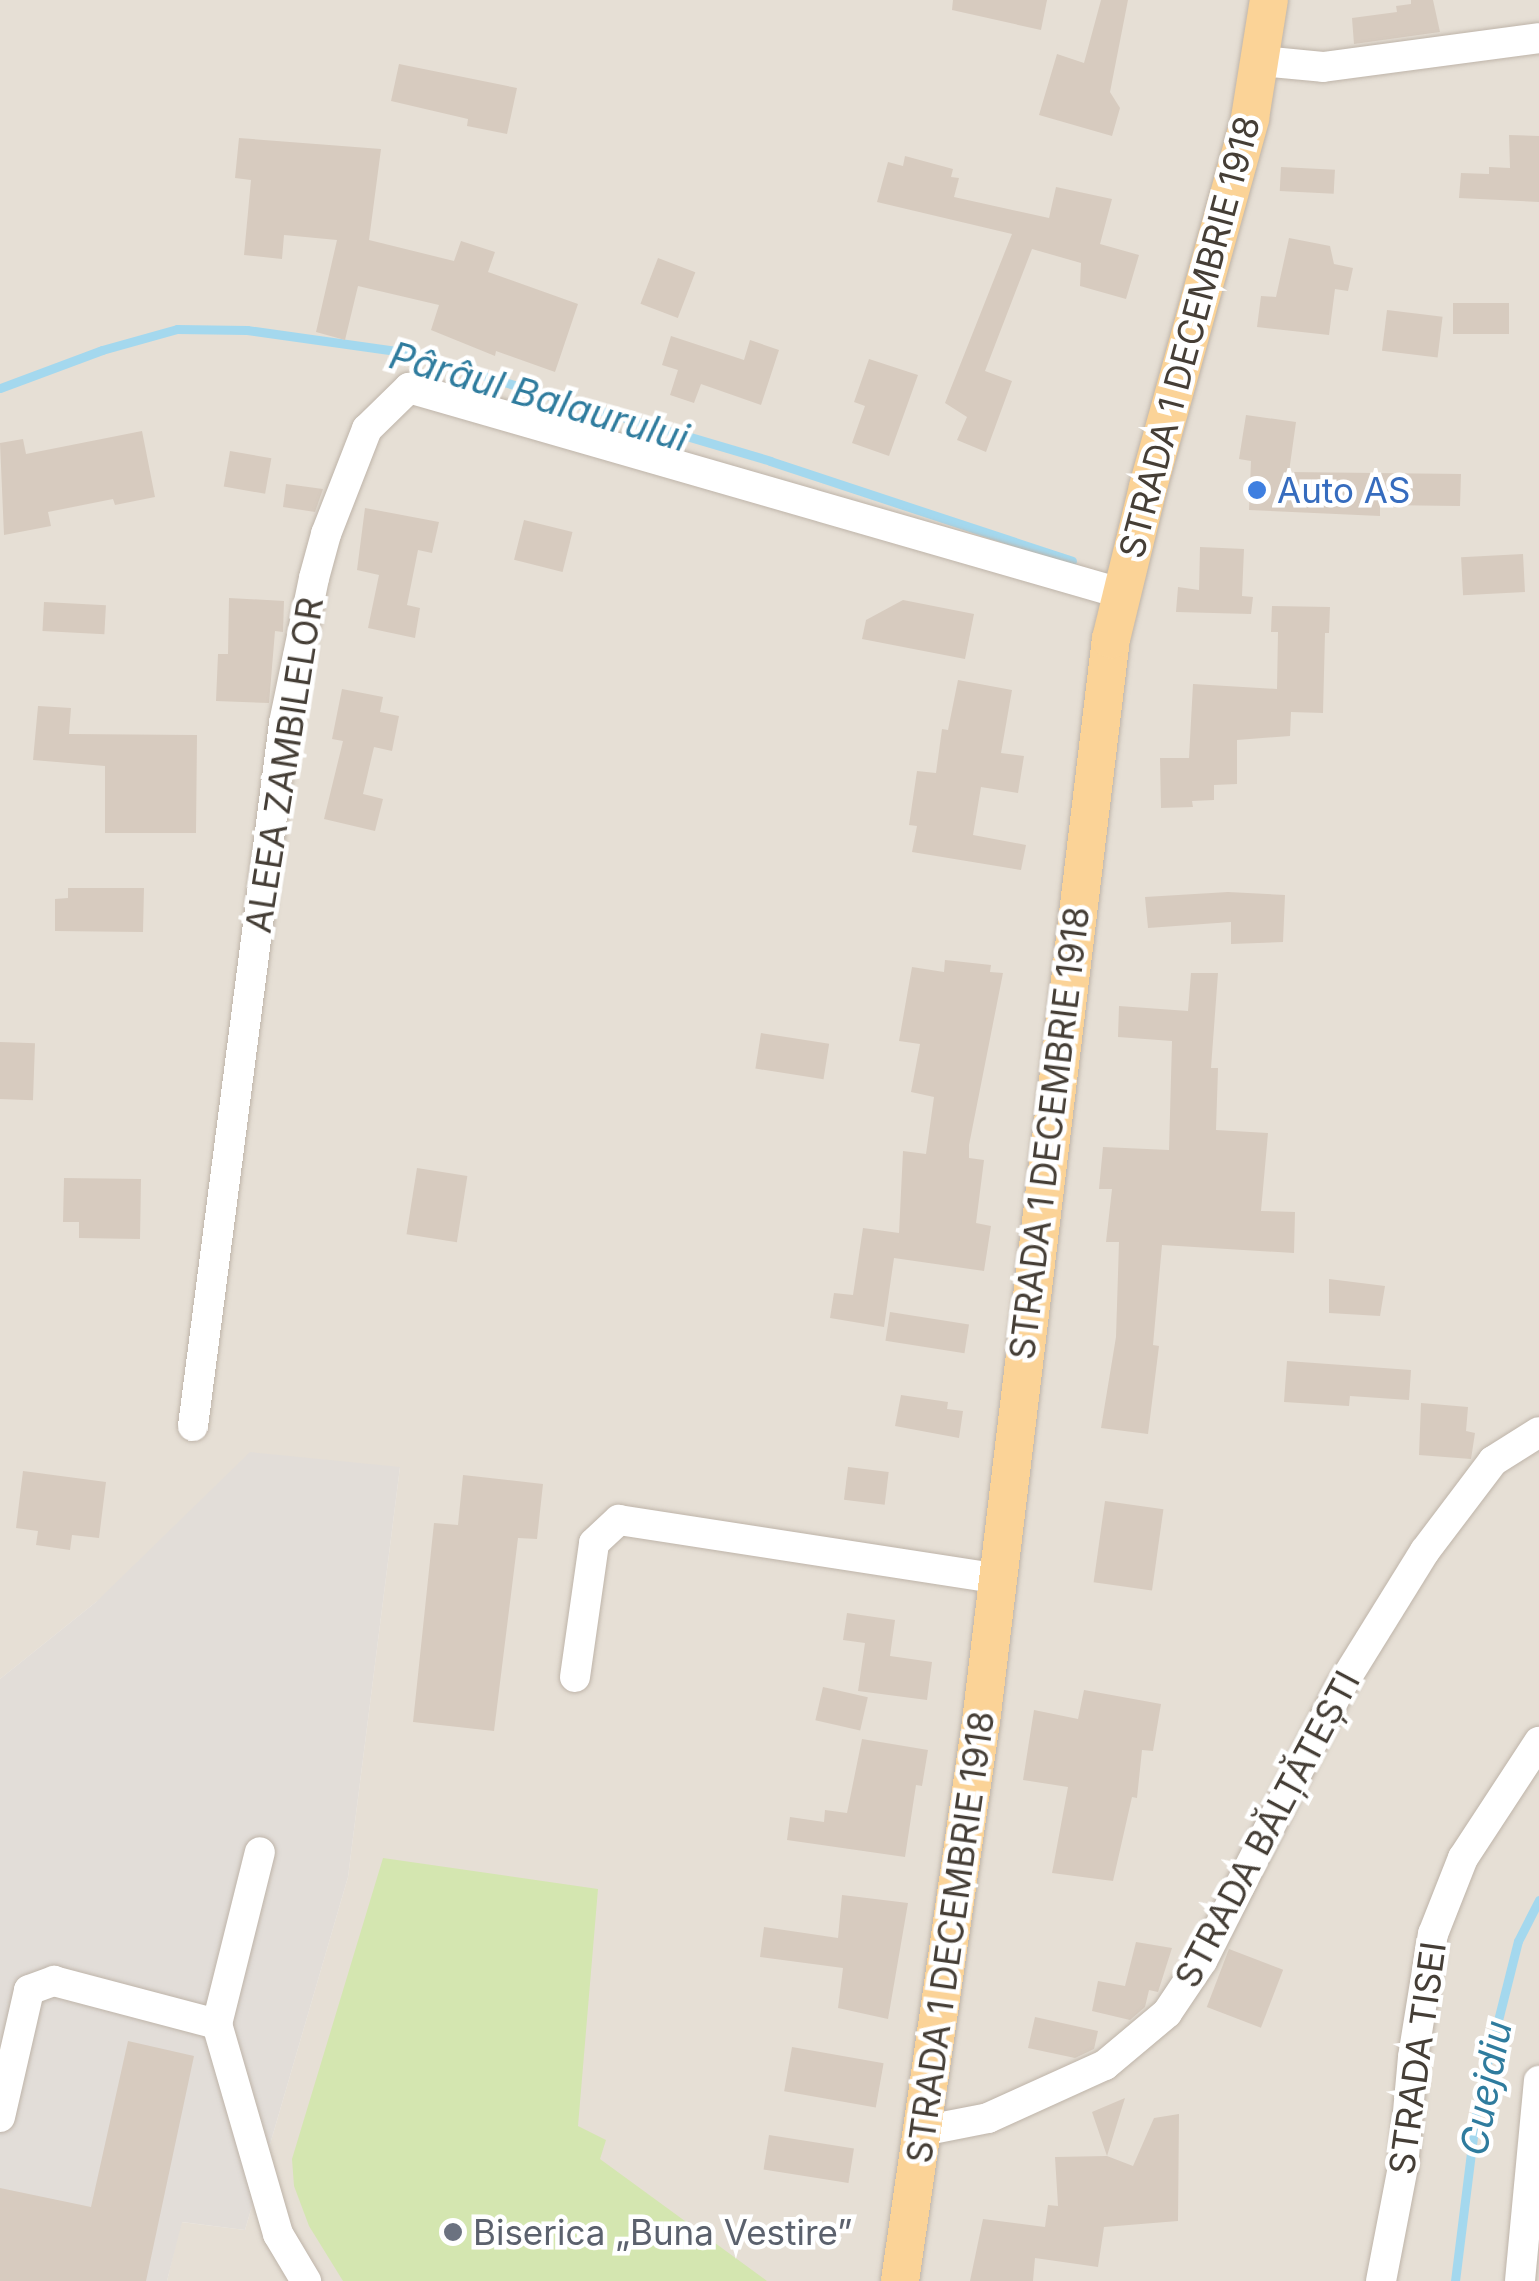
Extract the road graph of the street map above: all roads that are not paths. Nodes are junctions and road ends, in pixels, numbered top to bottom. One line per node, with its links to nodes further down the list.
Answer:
1 (1269, 0): 3 (main road, STRADA 1 DECEMBRIE 1918)
2 (1539, 38): 3 (street)
3 (1261, 61): 4 (main road, STRADA 1 DECEMBRIE 1918)
4 (1120, 592): 5 (street, ALEEA ZAMBILELOR); 7 (main road, STRADA 1 DECEMBRIE 1918)
5 (193, 1426)
6 (1539, 1432): 14 (street, STRADA BĂLȚĂTEȘTI)
7 (998, 1578): 8 (street); 14 (main road, STRADA 1 DECEMBRIE 1918)
8 (575, 1677)
9 (1539, 1742): 17 (street, STRADA TISEI)
10 (260, 1852): 11 (street)
11 (217, 2024): 13 (street); 15 (street)
12 (1539, 2081): 18 (street)
13 (0, 2117)
14 (922, 2130): 16 (main road, STRADA 1 DECEMBRIE 1918)
15 (306, 2281)
16 (900, 2281)
17 (1382, 2281)
18 (1520, 2281)

